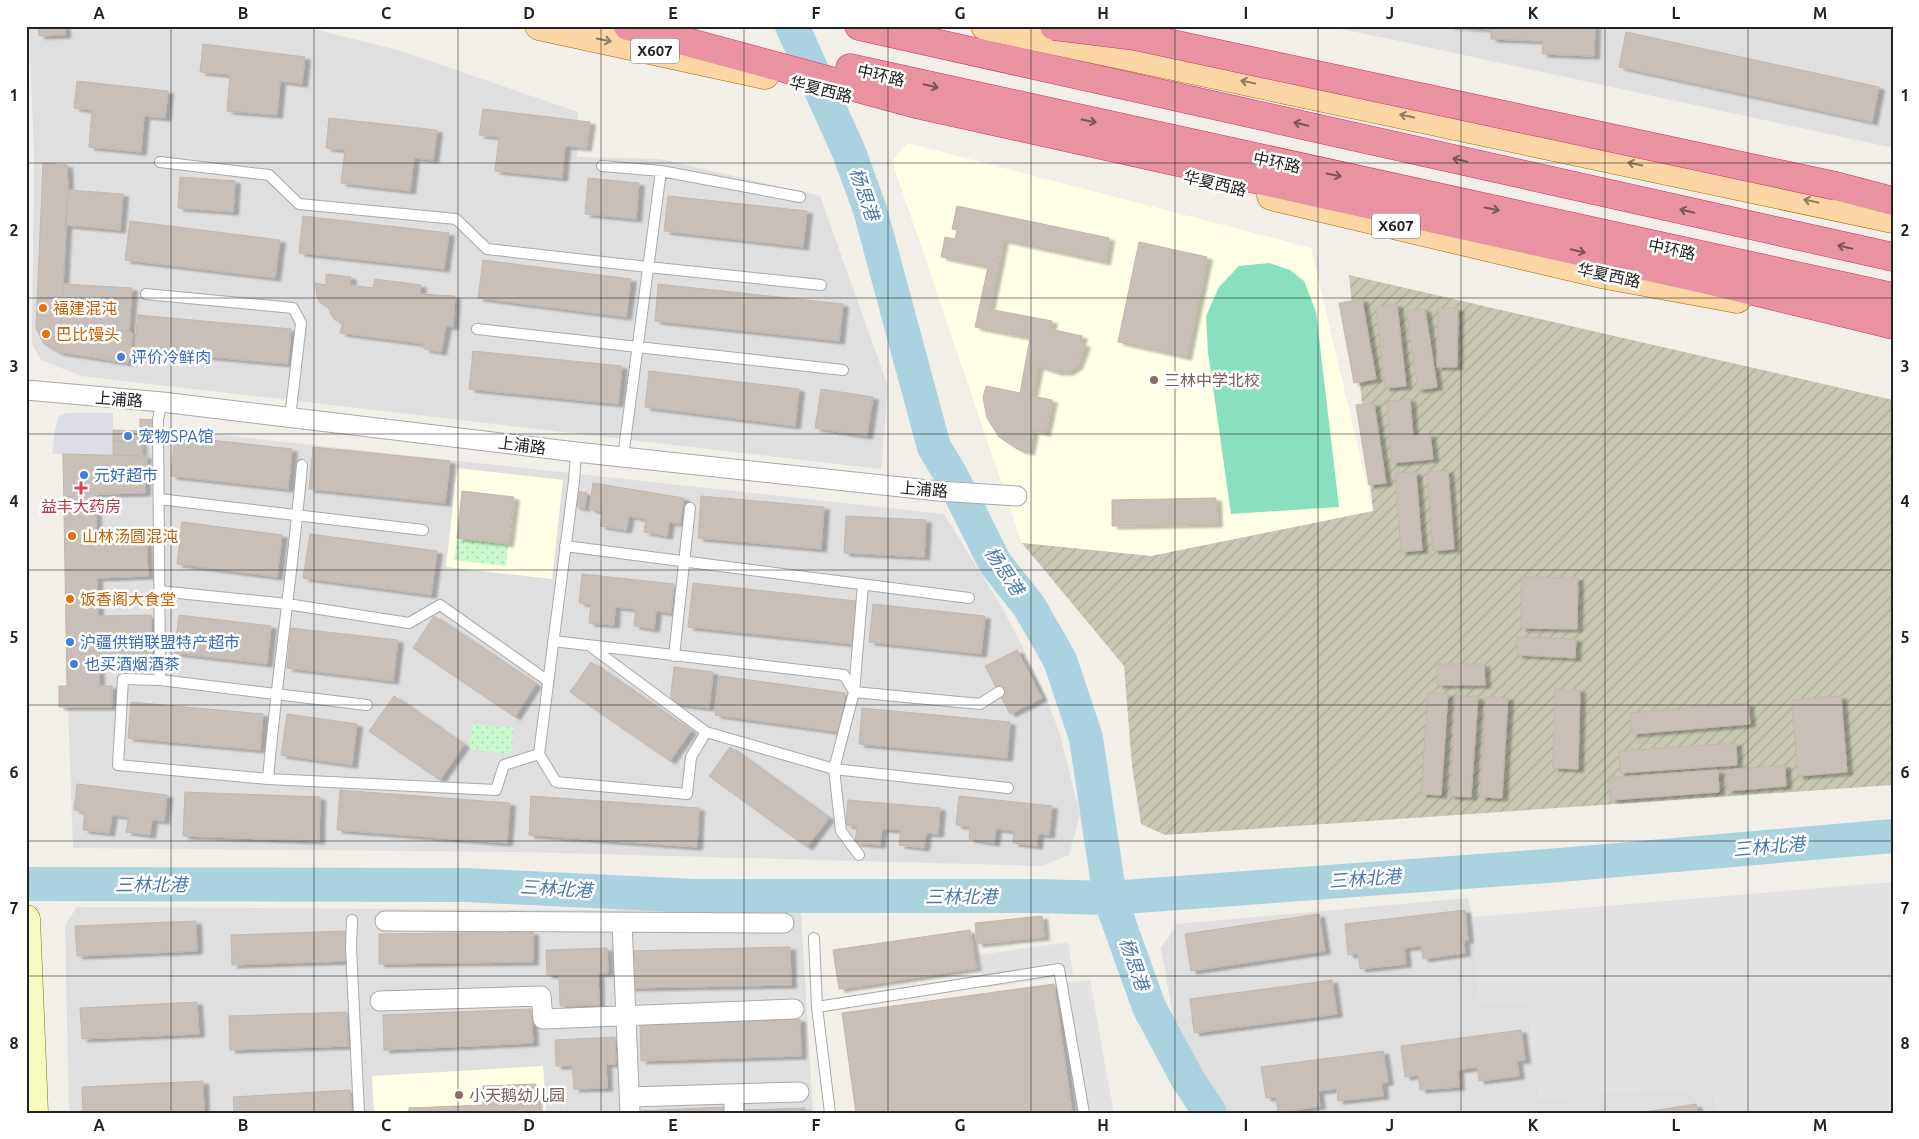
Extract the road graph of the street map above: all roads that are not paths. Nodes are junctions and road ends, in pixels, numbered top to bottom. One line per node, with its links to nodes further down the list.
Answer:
1 (539, 26): 20 (main road, 华夏西路 / X607, one-way to 20)
2 (628, 26): 20 (highway, one-way to 20)
3 (661, 26): 19 (highway, 中环路, one-way to 19)
4 (859, 26): 15 (highway, one-way to 4)
5 (985, 26): 14 (main road, one-way to 5)
6 (1054, 26): 13 (highway, bridge)
7 (1074, 26): 11 (main road)
8 (160, 162): 16 (lane)
9 (602, 166): 10 (lane)
10 (661, 171): 12 (lane); 16 (lane)
11 (1893, 188)
12 (800, 197)
13 (1893, 201)
14 (1893, 218)
15 (1893, 257)
16 (648, 267): 17 (lane); 22 (lane)
17 (821, 285)
18 (146, 294): 26 (lane)
19 (1893, 297)
20 (1893, 326)
21 (477, 329): 22 (lane)
22 (638, 346): 23 (lane); 28 (lane)
23 (843, 370)
24 (26, 390): 25 (street, 上浦路)
25 (162, 402): 26 (street, 上浦路); 31 (lane)
26 (290, 418): 27 (street, 上浦路)
27 (576, 452): 28 (street, 上浦路); 35 (lane)
28 (623, 457): 30 (street, 上浦路)
29 (302, 465): 33 (lane)
30 (1017, 496)
31 (158, 500): 33 (lane); 38 (lane)
32 (690, 508): 36 (lane)
33 (298, 515): 34 (lane); 40 (lane)
34 (422, 530)
35 (565, 546): 36 (lane); 41 (lane)
36 (684, 562): 37 (lane); 43 (lane)
37 (863, 585): 39 (lane); 46 (lane)
38 (159, 591): 40 (lane); 44 (lane)
39 (970, 598)
40 (287, 604): 45 (lane); 48 (lane)
41 (553, 641): 42 (lane); 45 (lane)
42 (589, 646): 43 (lane); 50 (lane)
43 (674, 656): 46 (lane)
44 (160, 680): 48 (lane); 53 (lane)
45 (548, 681): 51 (lane)
46 (854, 692): 47 (lane); 52 (lane)
47 (999, 692)
48 (275, 695): 49 (lane); 53 (lane)
49 (367, 705)
50 (706, 732): 51 (lane); 52 (lane)
51 (539, 754): 53 (lane)
52 (834, 769): 54 (lane); 55 (lane)
53 (268, 779)
54 (1008, 788)
55 (859, 855)
56 (26, 920): 69 (street)
57 (352, 920): 70 (lane)
58 (385, 920): 59 (street)
59 (622, 923): 60 (street); 65 (street)
60 (784, 924)
61 (814, 938): 63 (lane)
62 (380, 1001): 65 (street)
63 (817, 1008): 72 (lane); 73 (lane)
64 (794, 1009): 65 (street)
65 (626, 1016): 68 (street)
66 (799, 1092): 67 (street)
67 (734, 1094): 68 (street); 71 (street)
68 (630, 1105)
69 (34, 1113)
70 (359, 1113)
71 (734, 1113)
72 (830, 1113)
73 (1084, 1113)

